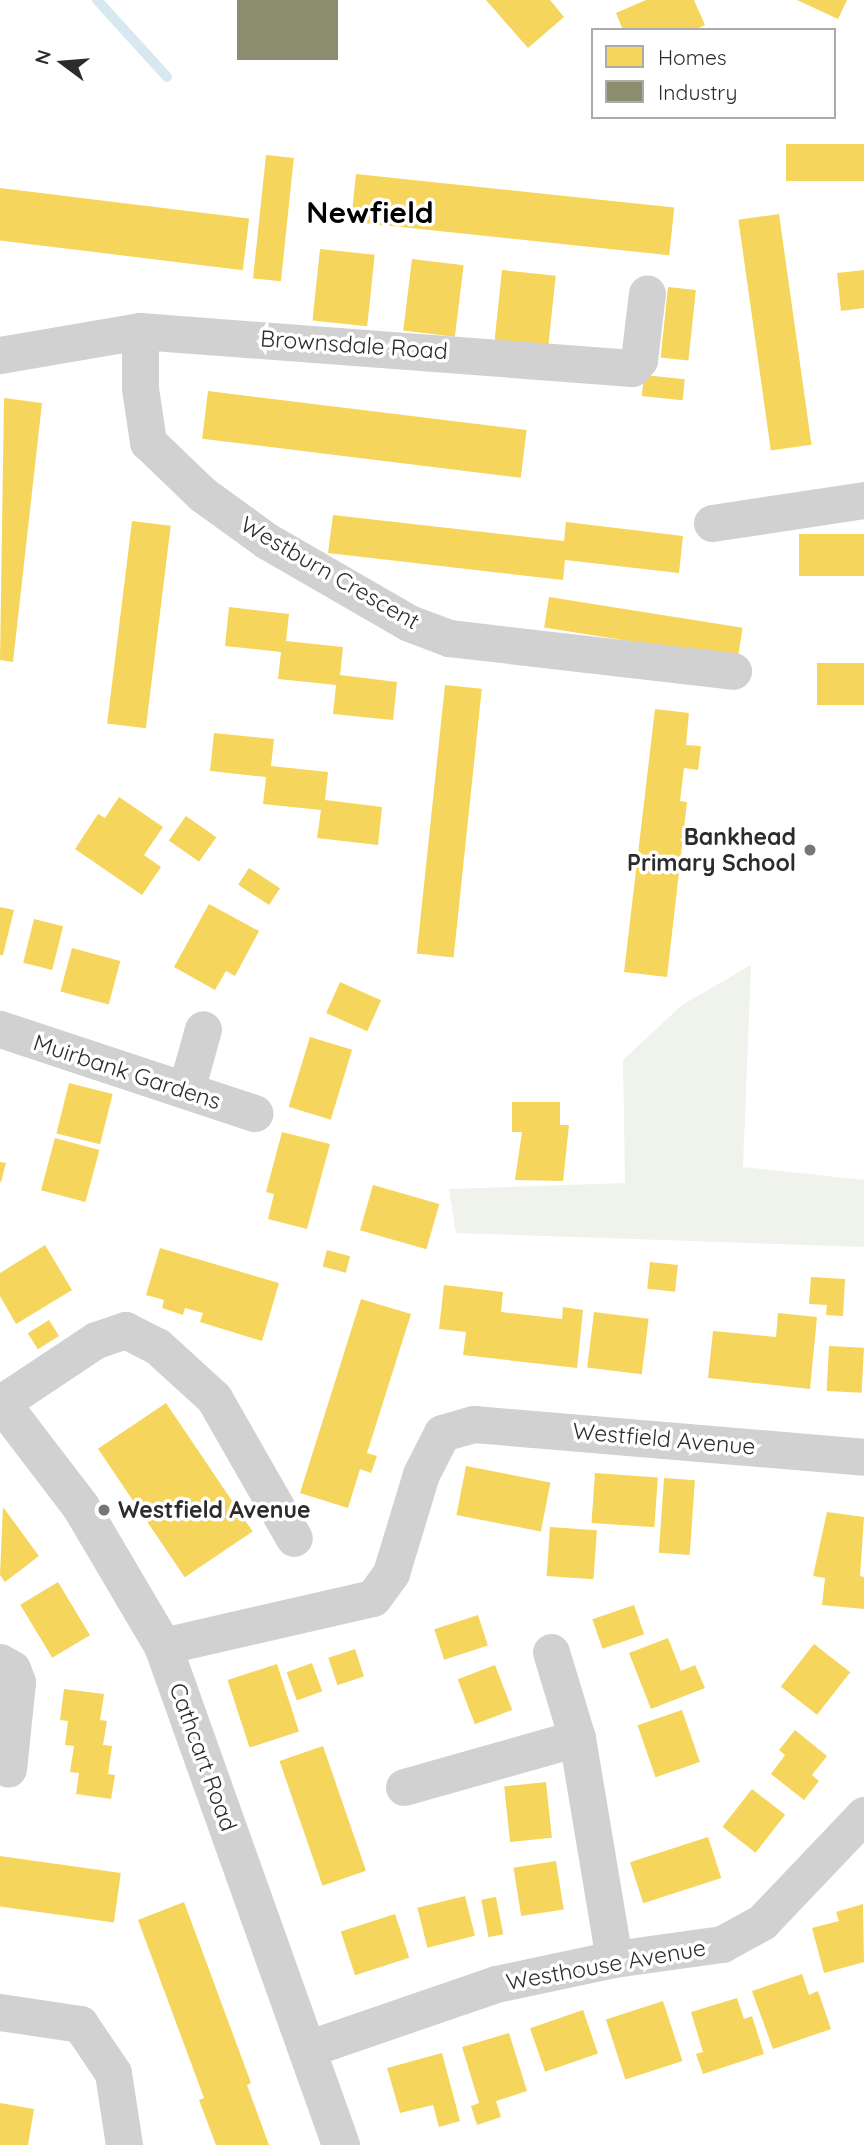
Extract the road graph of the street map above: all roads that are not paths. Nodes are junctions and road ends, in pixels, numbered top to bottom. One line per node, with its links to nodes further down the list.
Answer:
1 (647, 293): 2 (street, Brownsdale Road)
2 (140, 331): 3 (street, Brownsdale Road); 6 (street, Westburn Crescent)
3 (0, 355)
4 (864, 500): 5 (street)
5 (712, 523)
6 (733, 671)
7 (0, 1029): 9 (street, Muirbank Gardens)
8 (203, 1029): 9 (street)
9 (186, 1090): 10 (street, Muirbank Gardens)
10 (254, 1113)
11 (0, 1402): 13 (street); 14 (street, Cathcart Road)
12 (864, 1457): 14 (street, Westfield Avenue)
13 (294, 1538)
14 (163, 1646): 23 (street, Cathcart Road)
15 (551, 1652): 17 (street)
16 (0, 1662): 18 (street)
17 (576, 1738): 19 (street); 21 (street)
18 (8, 1769)
19 (404, 1787)
20 (864, 1815): 21 (street, Westhouse Avenue)
21 (614, 1959): 23 (street, Westhouse Avenue)
22 (0, 2012): 24 (street)
23 (307, 2049): 25 (street, Cathcart Road)
24 (124, 2145)
25 (341, 2145)

